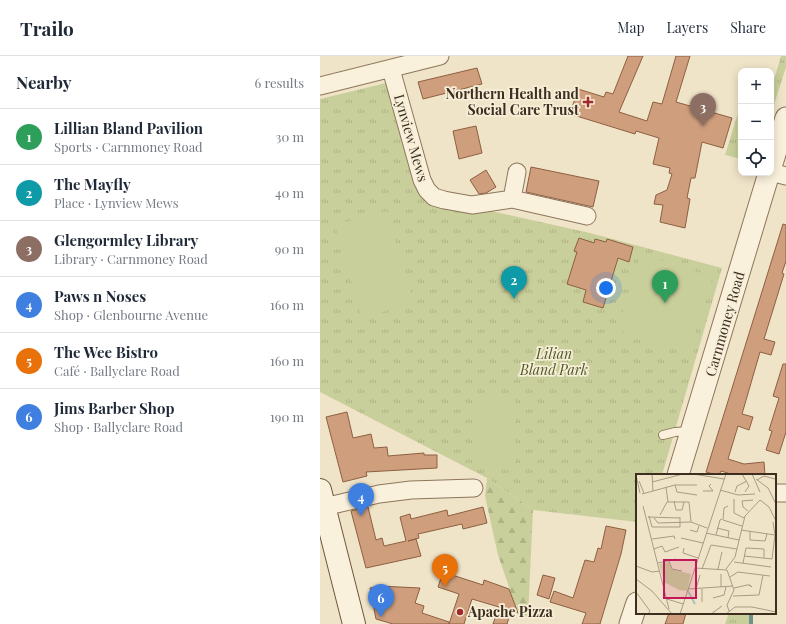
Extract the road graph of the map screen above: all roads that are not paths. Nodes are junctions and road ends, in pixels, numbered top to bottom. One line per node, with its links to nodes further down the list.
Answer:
1 (440, 56): 2 (street)
2 (391, 68): 3 (street); 10 (street, Lynview Mews)
3 (320, 86)
4 (786, 118): 5 (street)
5 (774, 157)
6 (517, 172): 10 (street)
7 (774, 174): 9 (street)
8 (769, 176): 12 (street, Carnmoney Road)
9 (786, 176)
10 (512, 199): 11 (street, Lynview Mews)
11 (587, 216)
12 (693, 430): 13 (lane); 14 (street, Carnmoney Road)
13 (663, 435)
14 (678, 474)
15 (474, 488): 16 (street)
16 (322, 499): 18 (main road)
17 (636, 606): 19 (street)
18 (354, 624)
19 (630, 624)

